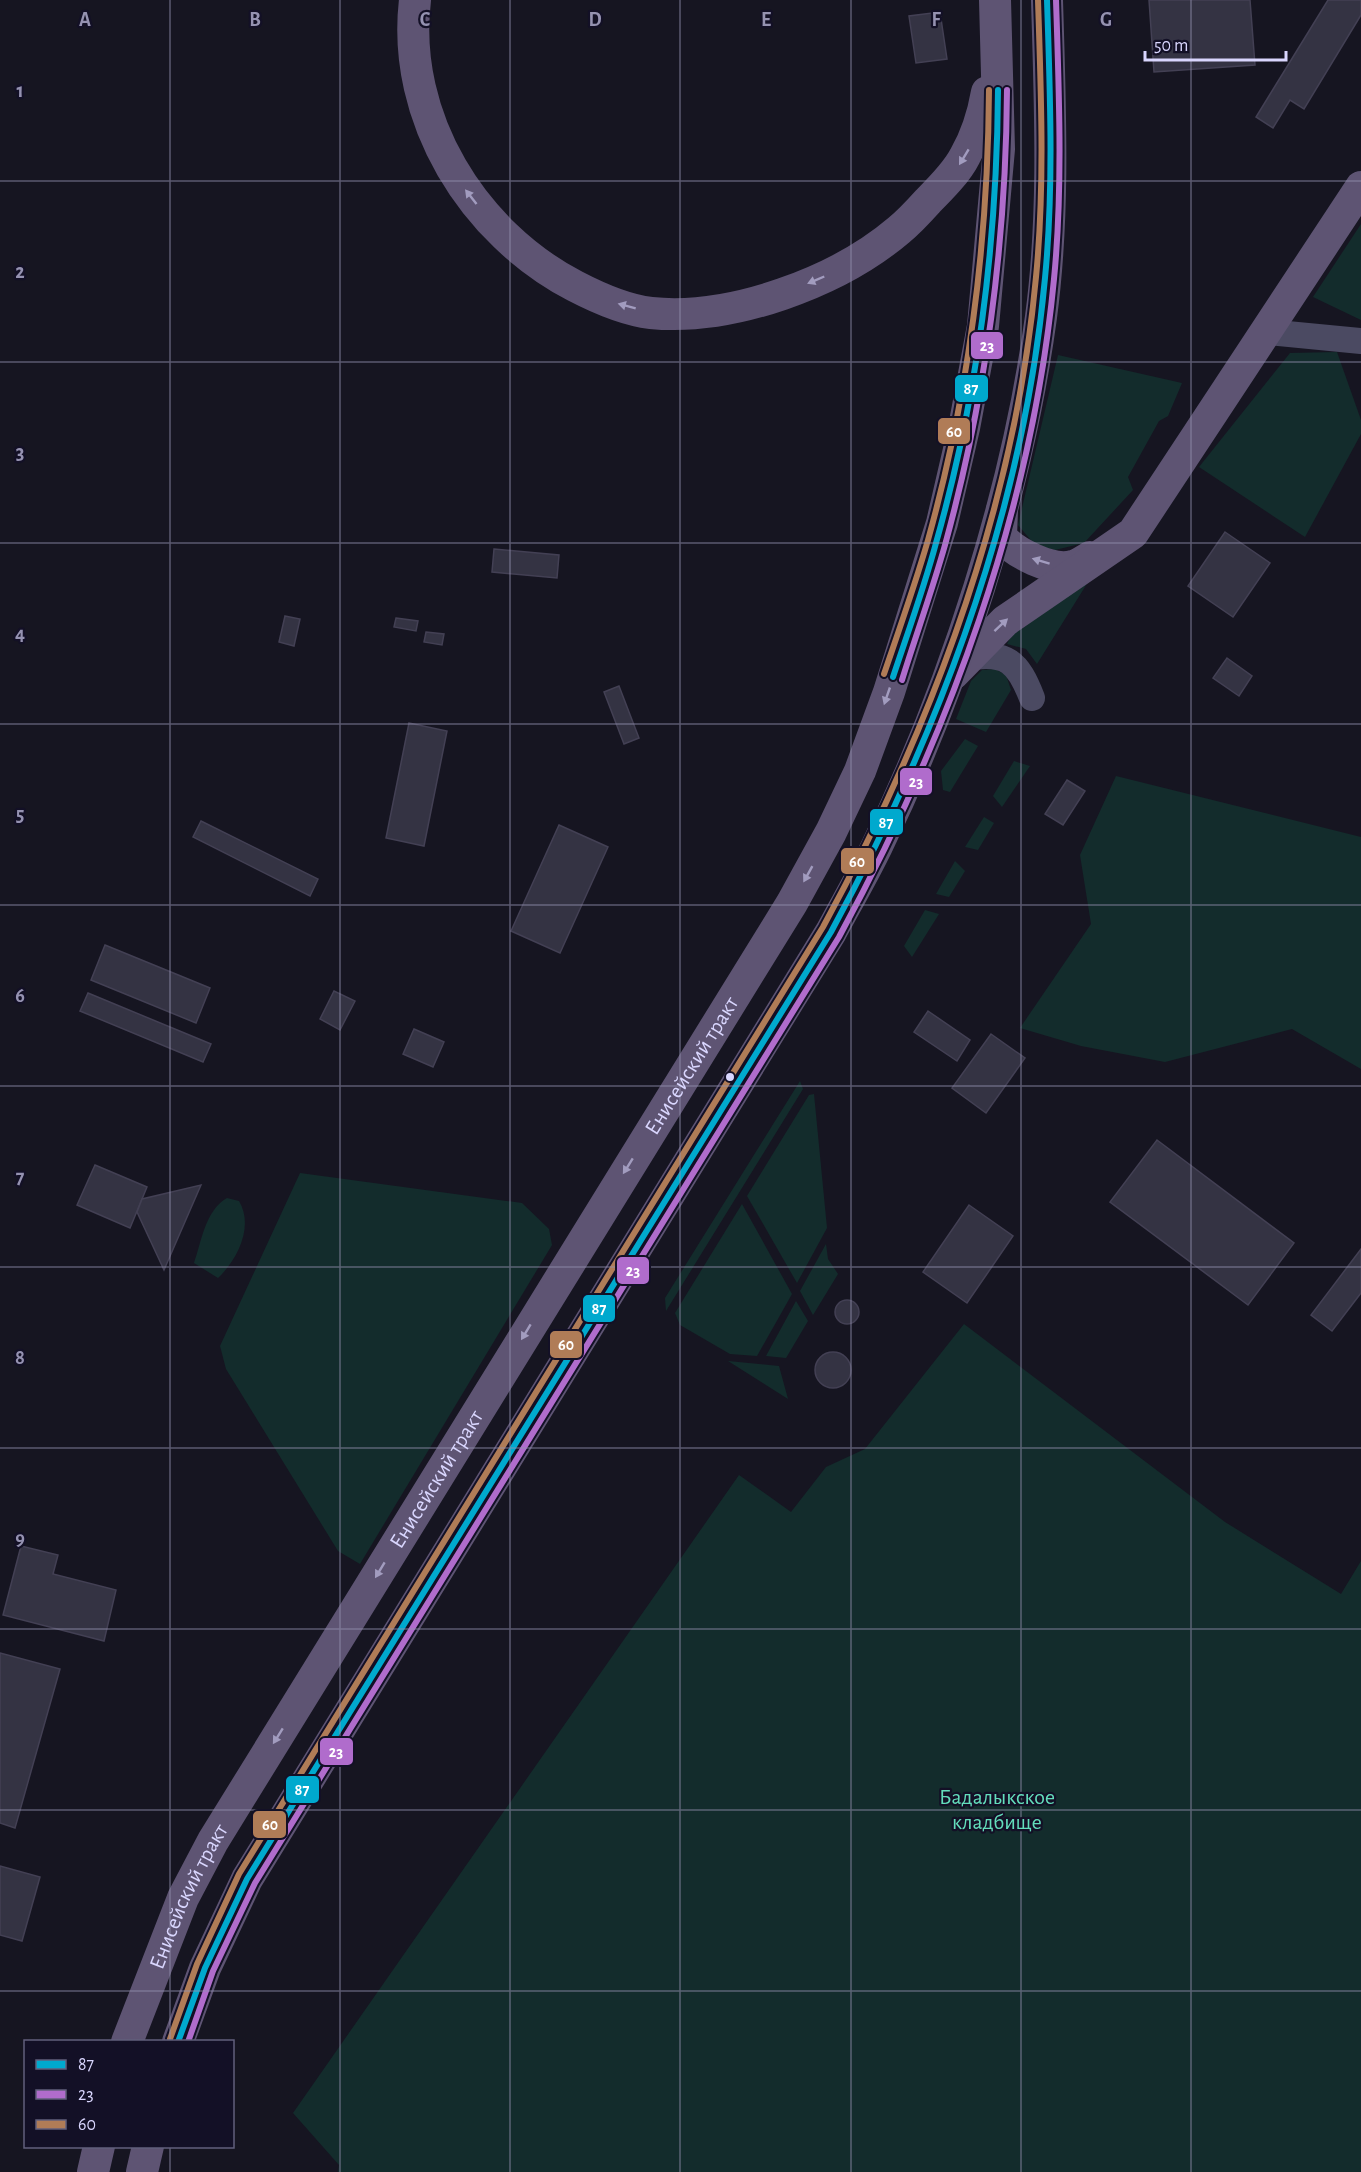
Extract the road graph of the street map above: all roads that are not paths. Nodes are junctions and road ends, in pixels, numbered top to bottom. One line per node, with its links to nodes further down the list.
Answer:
1 (416, 0): 4 (main road, one-way to 1)
2 (995, 0): 4 (main road, Енисейский тракт)
3 (1047, 0): 8 (main road, Енисейский тракт)
4 (997, 41): 13 (main road, Енисейский тракт, one-way to 13)
5 (1361, 188): 6 (main road)
6 (1268, 332): 7 (street); 9 (main road)
7 (1361, 341)
8 (1002, 506): 9 (main road, one-way to 8); 11 (main road, Енисейский тракт)
9 (1133, 533): 10 (main road, one-way to 9)
10 (967, 658): 11 (main road); 12 (street)
11 (946, 682): 14 (main road, Енисейский тракт)
12 (1032, 698)
13 (737, 992): 14 (main road); 15 (main road, Енисейский тракт, one-way to 15)
14 (777, 1018): 16 (main road, Енисейский тракт)
15 (128, 2040)
16 (179, 2040)
17 (99, 2148): 19 (main road)
18 (148, 2148): 20 (main road)
19 (93, 2172)
20 (142, 2172)

